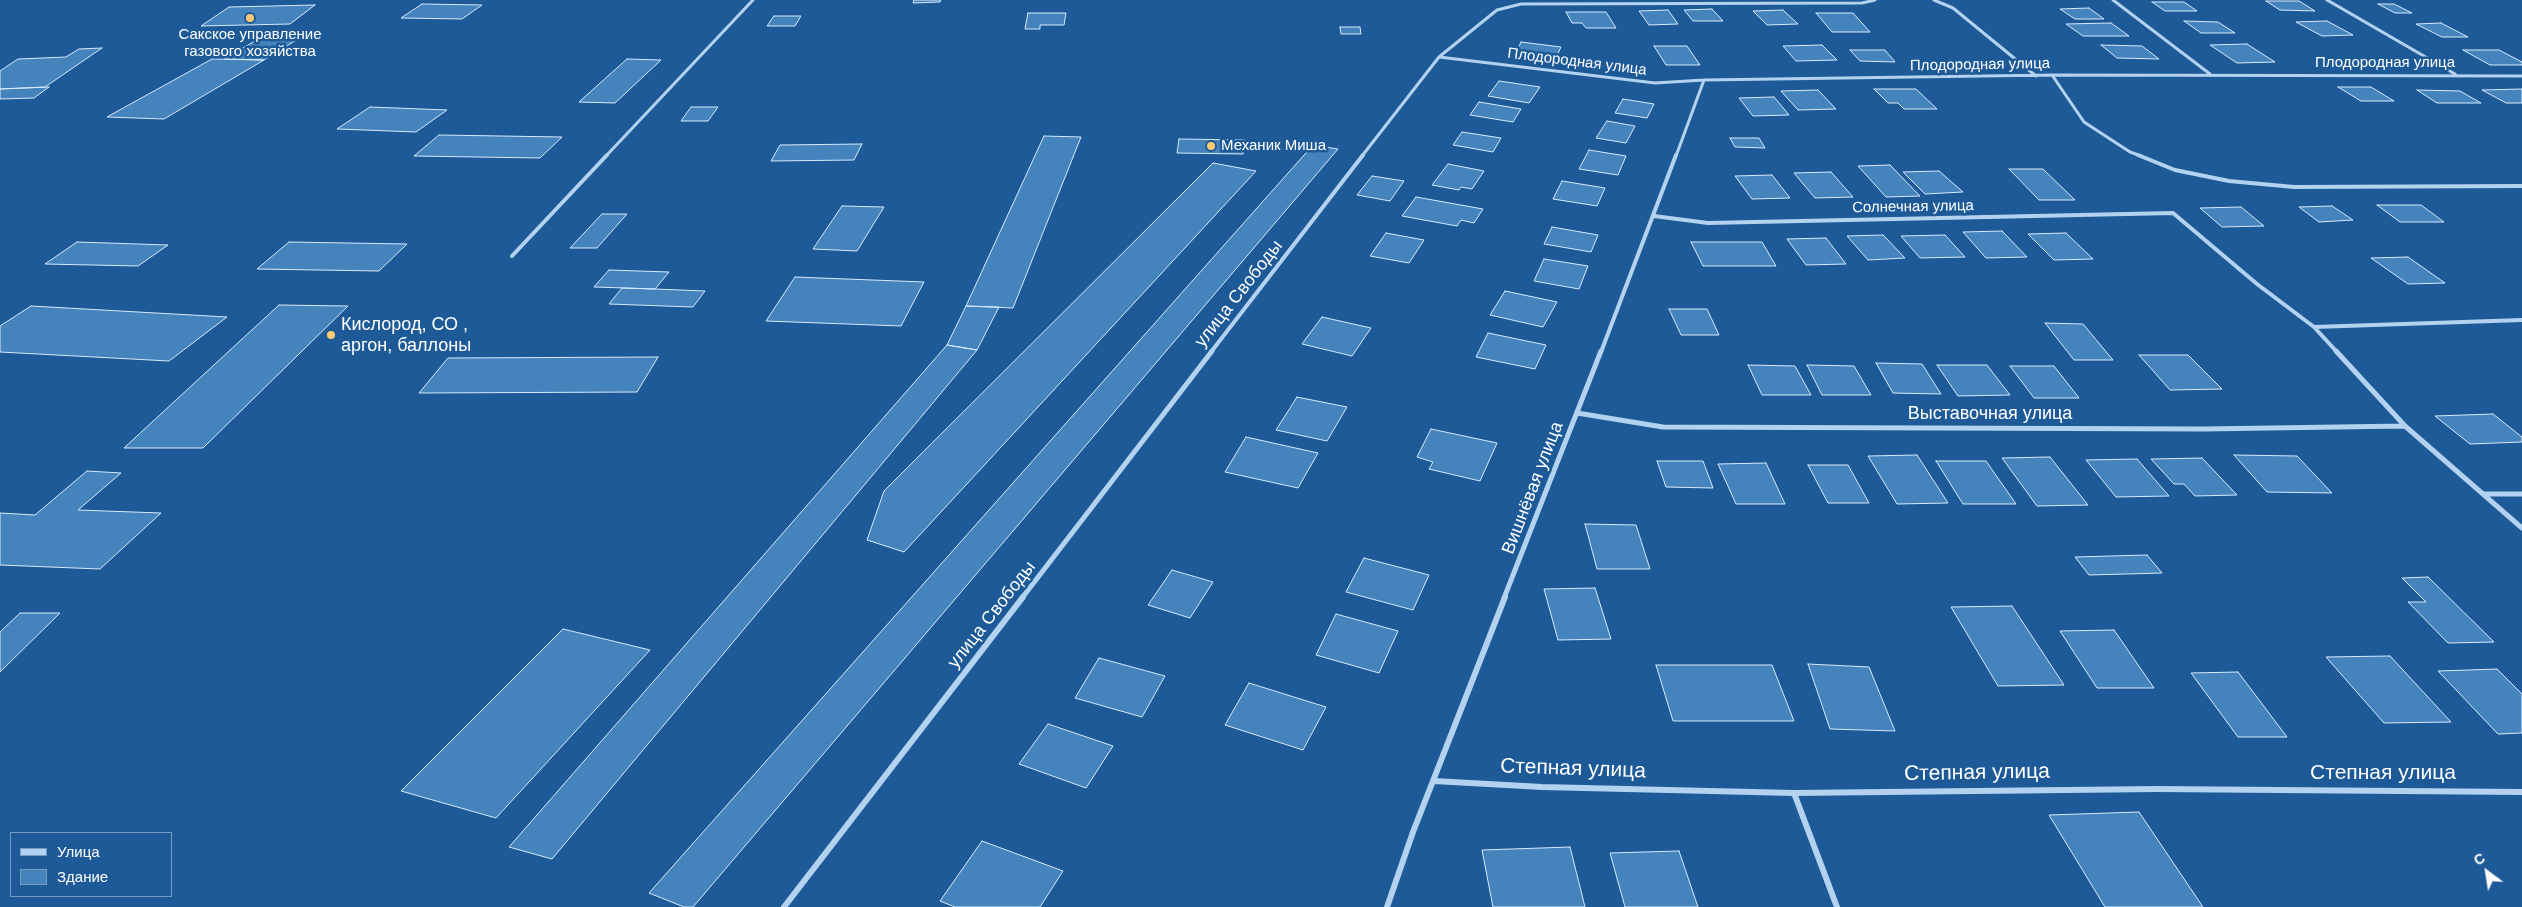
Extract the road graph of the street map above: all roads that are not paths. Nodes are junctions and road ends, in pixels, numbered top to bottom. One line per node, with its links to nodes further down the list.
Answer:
1 (753, 0): 15 (street)
2 (1875, 0): 6 (street, улица Свободы)
3 (1934, 0): 10 (street)
4 (2113, 0): 7 (street)
5 (2327, 0): 9 (street)
6 (1439, 57): 12 (street, Плодородная улица); 26 (street, улица Свободы)
7 (2210, 74): 8 (street, Плодородная улица); 9 (street, Плодородная улица)
8 (2052, 75): 10 (street, Плодородная улица); 13 (street)
9 (2455, 75): 11 (street, Плодородная улица)
10 (2036, 76): 12 (street, Плодородная улица)
11 (2522, 76)
12 (1704, 80): 14 (street, Вишнёвая улица)
13 (2522, 186)
14 (1654, 216): 17 (street, Солнечная улица); 18 (street, Вишнёвая улица)
15 (512, 256)
16 (2522, 320): 17 (street)
17 (2314, 327): 19 (street)
18 (1577, 413): 19 (street, Выставочная улица); 23 (street, Вишнёвая улица)
19 (2404, 426): 20 (street)
20 (2483, 494): 21 (street); 22 (street)
21 (2522, 494)
22 (2522, 528)
23 (1434, 781): 25 (street, Степная улица); 27 (street, Вишнёвая улица)
24 (2522, 792): 25 (street, Степная улица)
25 (1794, 793): 28 (street)
26 (784, 907)
27 (1386, 907)
28 (1837, 907)

